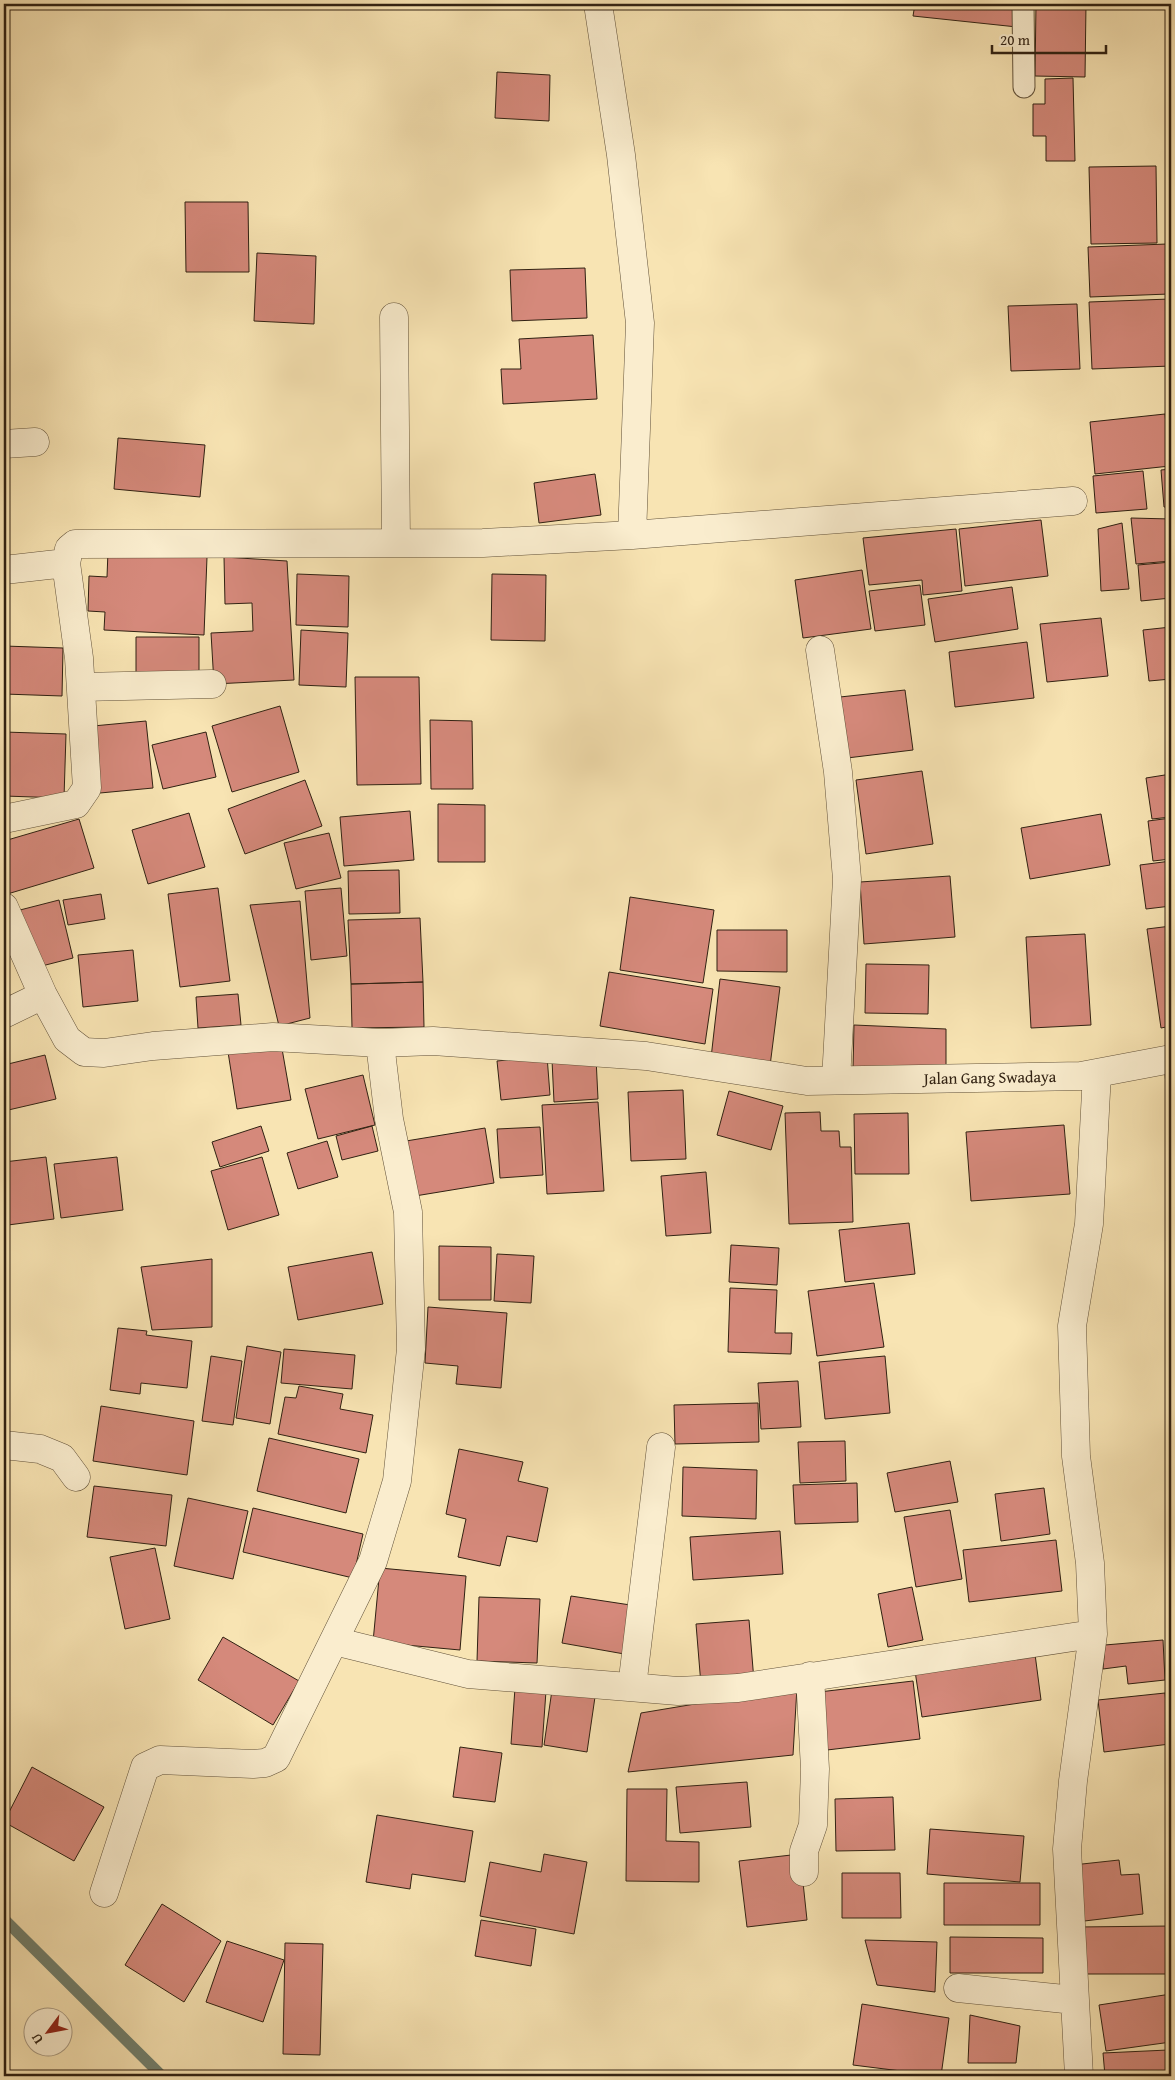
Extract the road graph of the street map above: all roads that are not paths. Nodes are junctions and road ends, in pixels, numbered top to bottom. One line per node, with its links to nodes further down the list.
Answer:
1 (598, 4): 8 (street)
2 (1023, 4): 3 (lane)
3 (1024, 87)
4 (394, 317): 9 (street)
5 (35, 442): 6 (street)
6 (4, 444)
7 (1073, 501): 8 (street)
8 (632, 535): 9 (street)
9 (396, 543): 10 (street)
10 (66, 563): 11 (street); 14 (street)
11 (4, 570)
12 (820, 650): 22 (street)
13 (212, 684): 14 (street)
14 (81, 687): 15 (street)
15 (4, 819)
16 (4, 907): 17 (street, Jalan Gang Swadaya)
17 (43, 996): 18 (street); 19 (street, Jalan Gang Swadaya)
18 (4, 1014)
19 (380, 1043): 22 (street, Jalan Gang Swadaya); 27 (street)
20 (1171, 1059): 21 (street, Jalan Gang Swadaya)
21 (1097, 1073): 22 (street, Jalan Gang Swadaya); 26 (street)
22 (836, 1080)
23 (4, 1445): 25 (street)
24 (661, 1447): 29 (street)
25 (76, 1477)
26 (1093, 1634): 28 (street); 33 (street)
27 (334, 1641): 29 (street); 31 (street)
28 (810, 1676): 29 (street); 30 (street)
29 (632, 1688)
30 (804, 1872)
31 (104, 1893)
32 (958, 1988): 33 (street)
33 (1074, 2000): 34 (street)
34 (1078, 2076)

